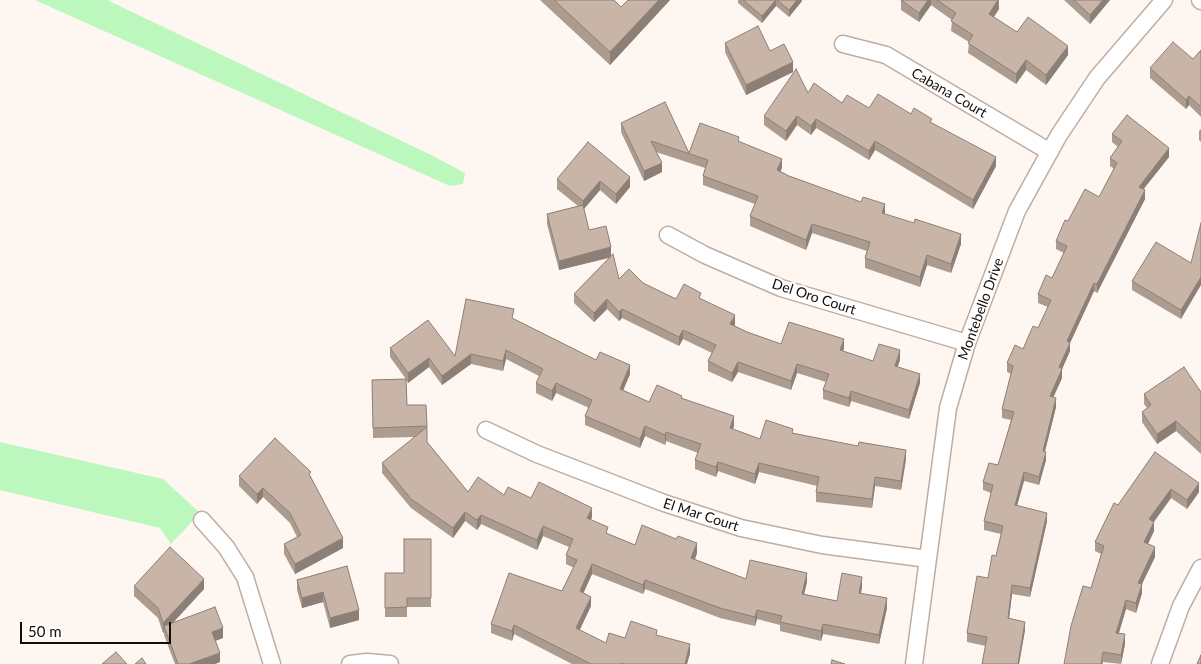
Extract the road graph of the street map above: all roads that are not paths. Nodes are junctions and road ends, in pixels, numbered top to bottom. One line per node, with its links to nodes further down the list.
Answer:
1 (1164, 0): 3 (street, Montebello Drive)
2 (843, 44): 3 (street, Cabana Court)
3 (1050, 152): 5 (street, Montebello Drive)
4 (668, 235): 5 (street, Del Oro Court)
5 (967, 343): 8 (street, Montebello Drive)
6 (486, 430): 8 (street, El Mar Court)
7 (202, 520): 10 (street)
8 (928, 559): 13 (street, Montebello Drive)
9 (1201, 568): 14 (street)
10 (272, 664)
11 (350, 664): 12 (street)
12 (390, 664)
13 (914, 664)
14 (1160, 664)

